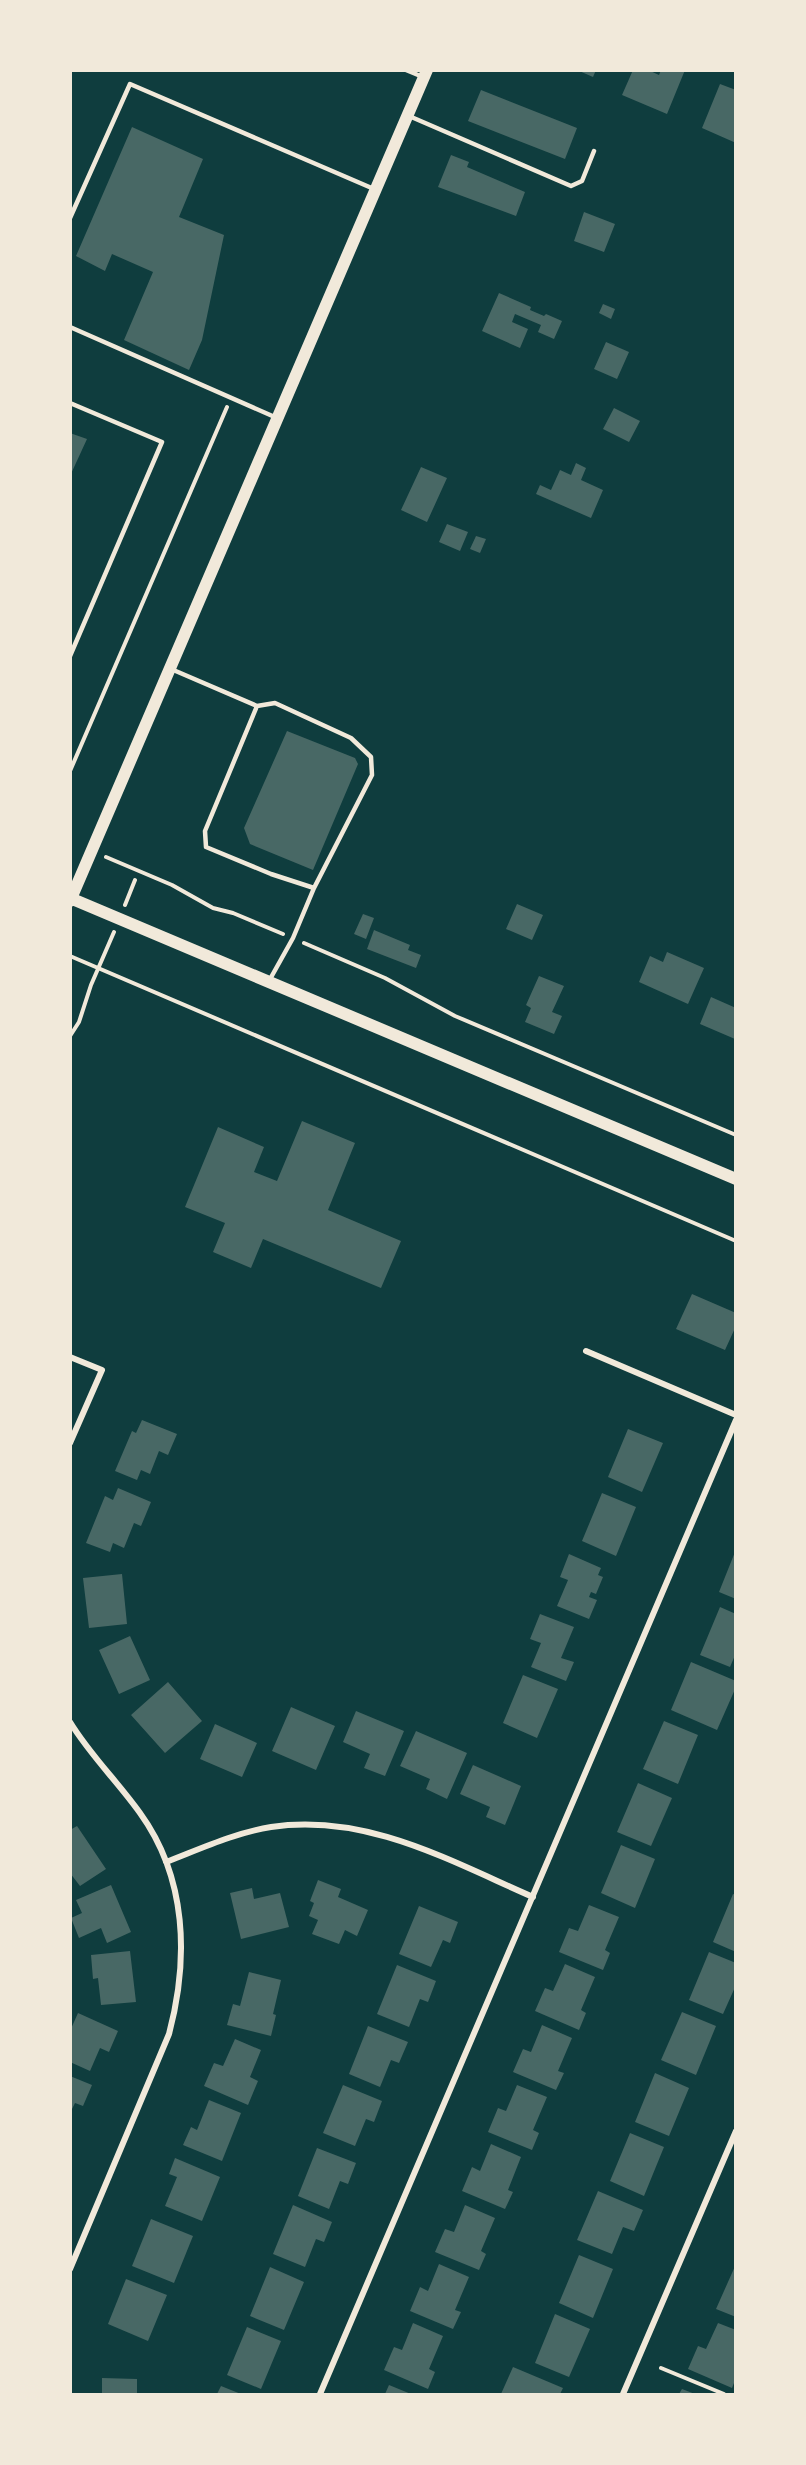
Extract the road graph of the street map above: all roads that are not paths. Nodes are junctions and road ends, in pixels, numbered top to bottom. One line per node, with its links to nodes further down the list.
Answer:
1 (406, 70): 2 (lane)
2 (426, 74): 3 (main road)
3 (409, 116): 4 (lane); 5 (main road)
4 (594, 151)
5 (376, 190): 6 (lane); 9 (main road)
6 (70, 218)
7 (70, 327): 9 (lane)
8 (70, 403): 10 (lane)
9 (278, 418): 11 (main road)
10 (70, 657)
11 (171, 669): 12 (lane); 14 (main road)
12 (257, 706): 13 (lane); 13 (lane)
13 (314, 888): 15 (lane)
14 (71, 899): 15 (main road)
15 (269, 981): 16 (main road)
16 (735, 1179)
17 (586, 1351): 19 (street)
18 (70, 1357): 21 (street)
19 (735, 1415)
20 (735, 1420): 24 (street)
21 (70, 1443)
22 (70, 1722): 23 (street)
23 (166, 1863): 24 (street); 26 (street)
24 (533, 1896): 27 (street)
25 (735, 2131): 28 (street)
26 (70, 2269)
27 (320, 2394)
28 (623, 2394)

